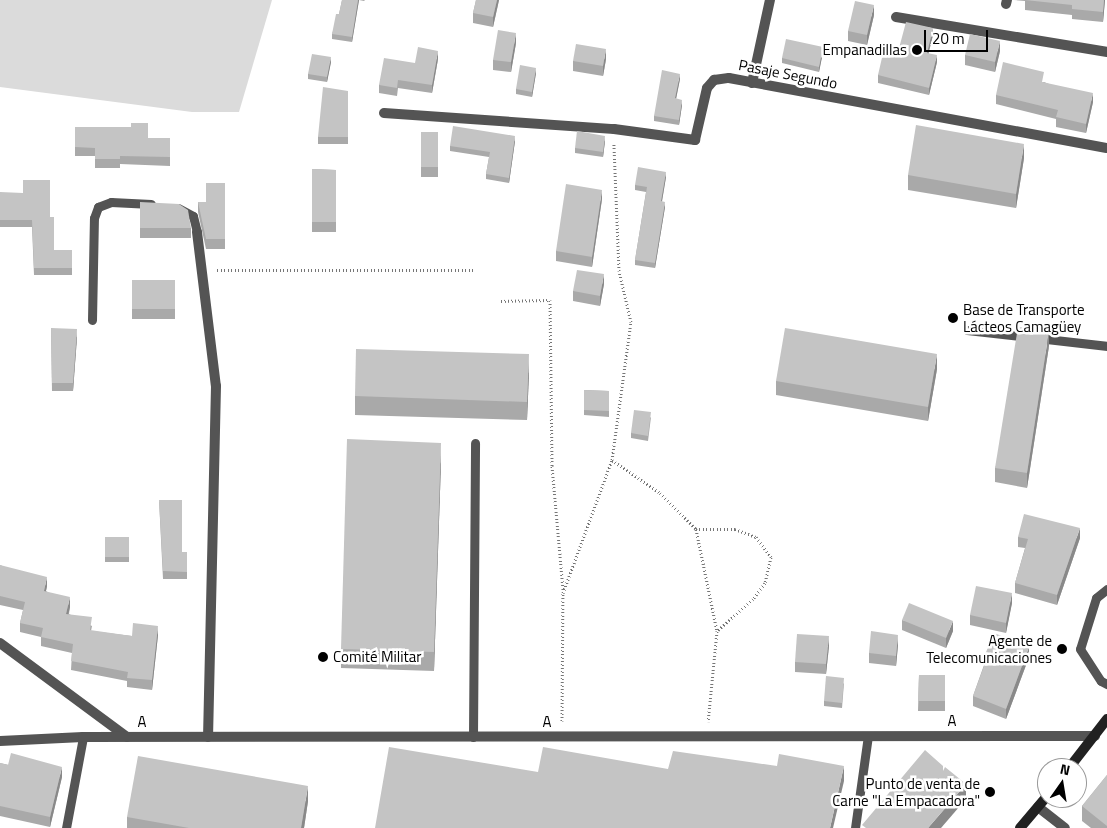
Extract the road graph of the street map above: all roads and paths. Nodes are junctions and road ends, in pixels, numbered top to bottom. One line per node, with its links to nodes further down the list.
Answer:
1 (770, 0): 4 (street)
2 (896, 17): 3 (street)
3 (1107, 52)
4 (752, 83): 6 (street, Pasaje Segundo); 7 (street, Pasaje Segundo)
5 (384, 113): 6 (street, Pasaje Segundo)
6 (614, 129): 16 (path)
7 (1107, 148)
8 (197, 232): 9 (street); 12 (lane)
9 (202, 270): 10 (path); 30 (street)
10 (474, 270)
11 (501, 301): 19 (path)
12 (92, 320)
13 (967, 330): 14 (lane)
14 (1107, 346)
15 (475, 443): 31 (lane)
16 (612, 460): 17 (path); 19 (path)
17 (696, 528): 20 (path); 20 (path)
18 (1107, 589): 22 (lane)
19 (563, 593): 24 (path)
20 (716, 631): 25 (path)
21 (0, 643): 29 (street)
22 (1107, 684)
23 (1107, 719): 27 (main road)
24 (561, 736): 25 (street, A); 31 (street, A)
25 (706, 736): 26 (street, A)
26 (868, 736): 27 (street, A); 37 (lane)
27 (1095, 736): 33 (main road)
28 (83, 737): 29 (street, A); 32 (street, A); 36 (lane)
29 (126, 737): 30 (street, A)
30 (208, 737): 31 (street, A)
31 (473, 737)
32 (0, 741)
33 (1077, 758)
34 (1037, 808): 38 (main road)
35 (1039, 808): 39 (street)
36 (66, 828)
37 (854, 828)
38 (1020, 828)
39 (1065, 828)

